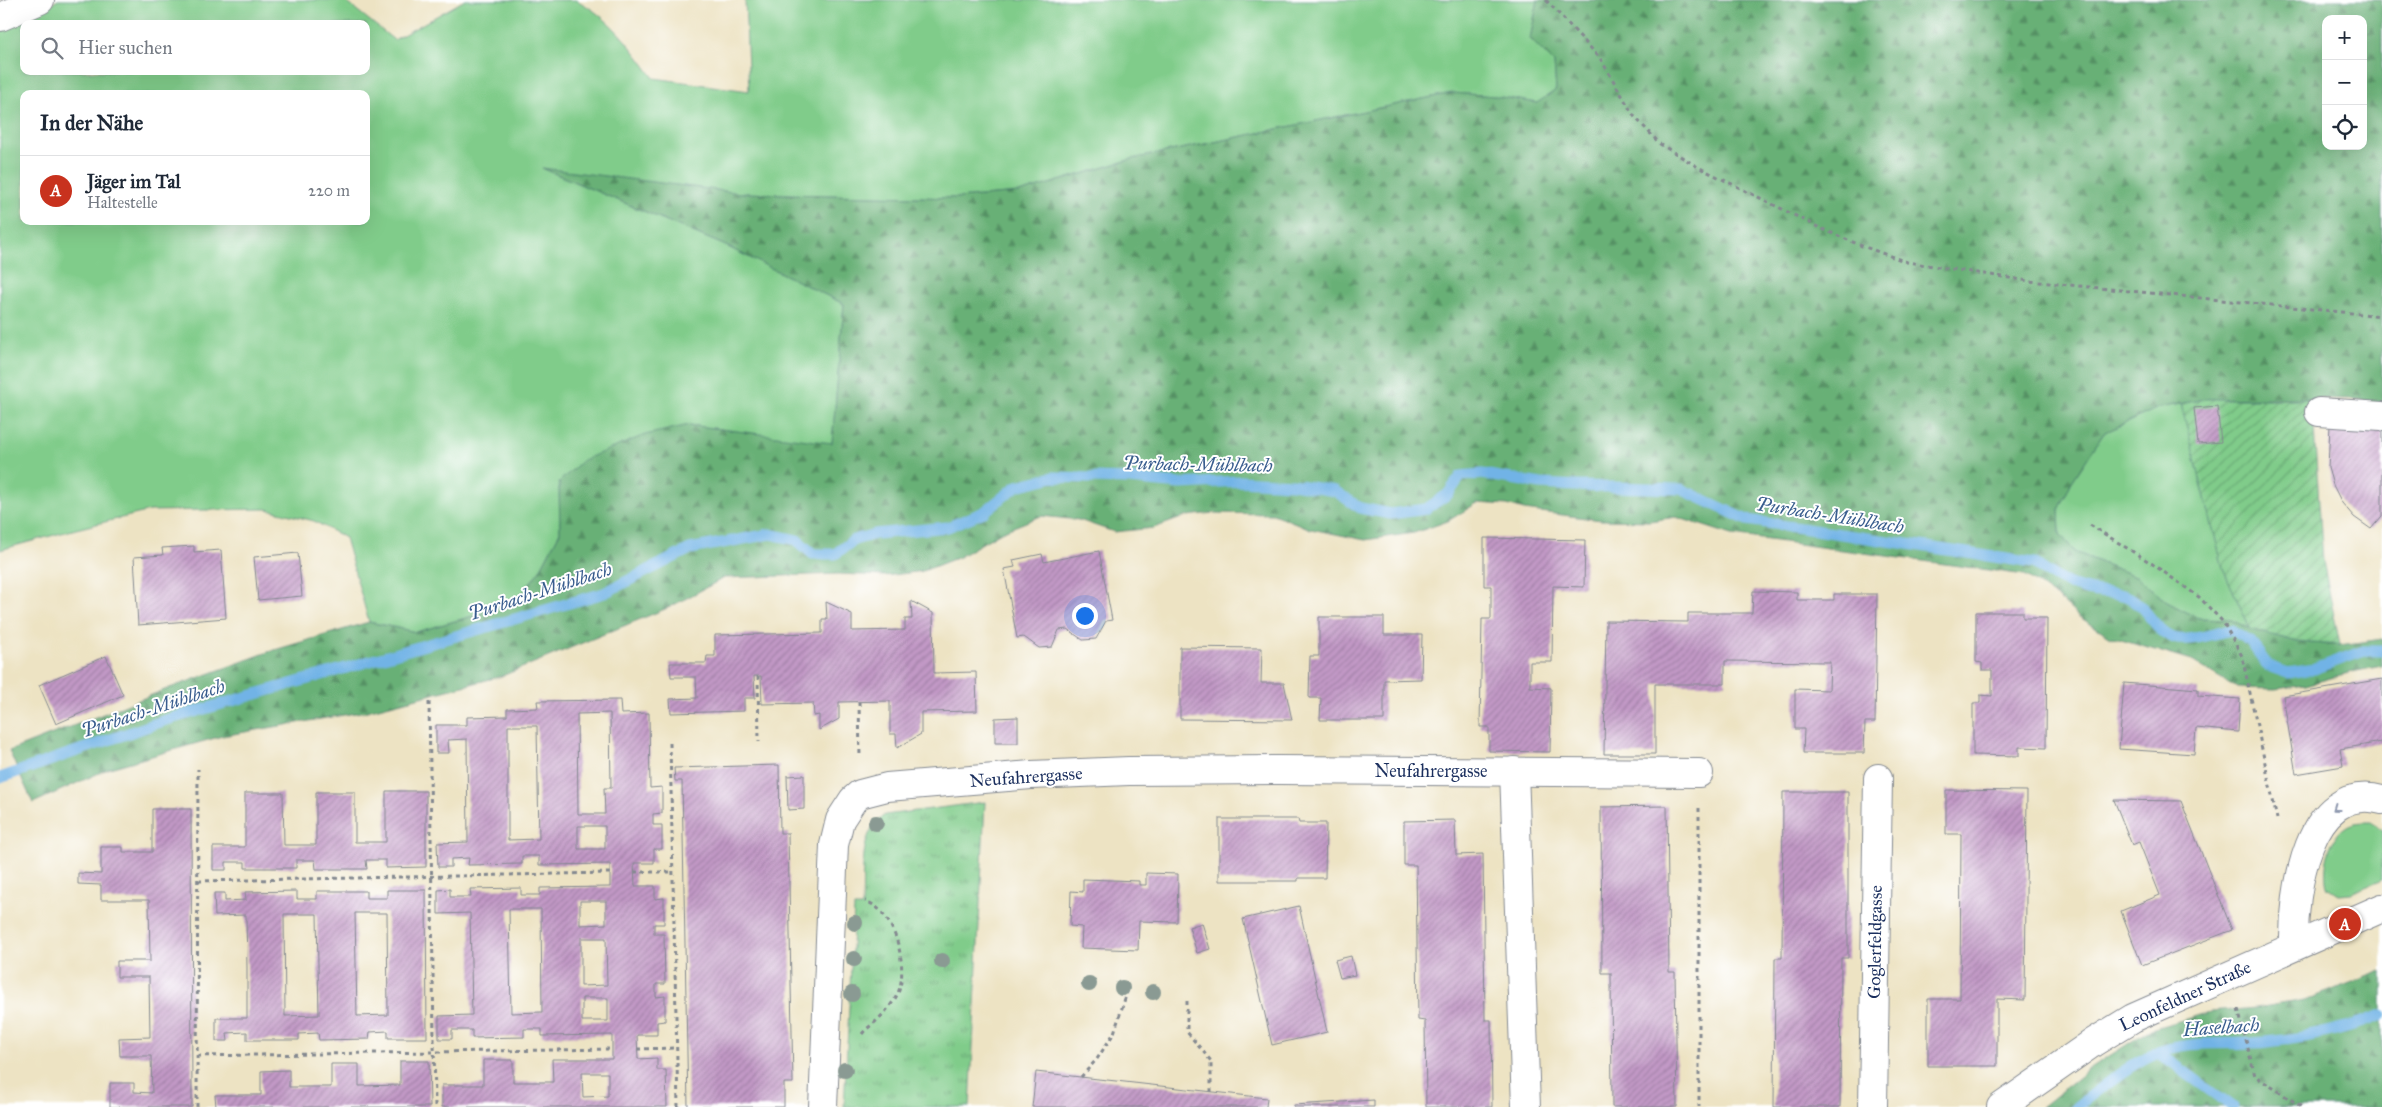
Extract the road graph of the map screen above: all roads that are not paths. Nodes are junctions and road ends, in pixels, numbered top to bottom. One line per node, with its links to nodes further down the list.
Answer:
1 (40, 0): 2 (street)
2 (0, 18)
3 (2320, 412): 4 (street)
4 (2382, 416)
5 (1514, 771): 6 (street, Neufahrergasse); 11 (street, Neufahrergasse); 12 (street)
6 (1699, 773)
7 (1878, 778): 13 (street, Goglerfeldgasse)
8 (2382, 800): 10 (street, one-way to 10)
9 (2382, 908): 10 (street, Leonfeldner Straße)
10 (2294, 945): 14 (street, Leonfeldner Straße)
11 (823, 1107)
12 (1526, 1107)
13 (1872, 1107)
14 (2001, 1107)

